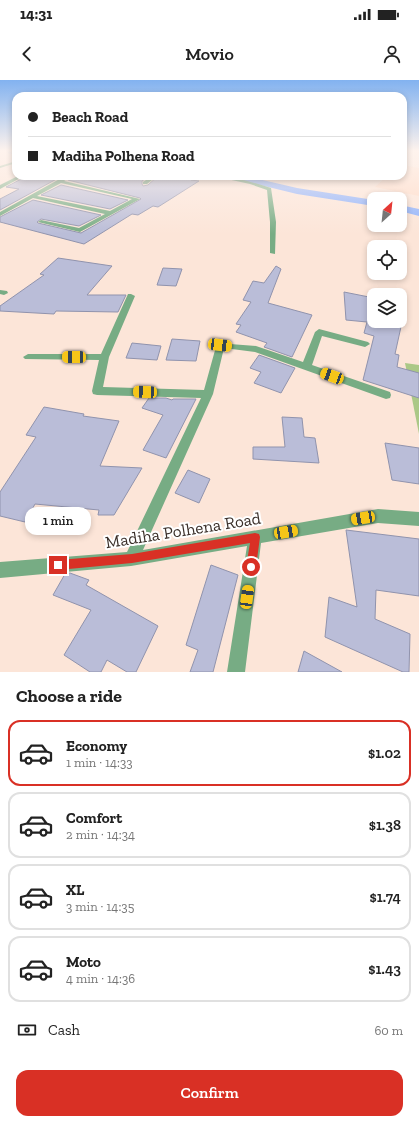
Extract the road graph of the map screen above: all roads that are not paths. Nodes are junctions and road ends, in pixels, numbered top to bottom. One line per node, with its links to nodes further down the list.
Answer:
1 (14, 180): 6 (street)
2 (149, 180): 5 (street)
3 (236, 180): 11 (street)
4 (60, 181): 7 (street); 8 (street)
5 (146, 182)
6 (0, 187)
7 (32, 196): 8 (street); 9 (street)
8 (110, 213): 10 (street)
9 (0, 214)
10 (41, 222)
11 (273, 253)
12 (132, 296): 15 (street)
13 (365, 344): 16 (street)
14 (28, 356): 15 (street)
15 (104, 357): 17 (street)
16 (306, 367): 17 (street); 18 (street)
17 (208, 394): 21 (street)
18 (386, 395)
19 (419, 519): 20 (street, Madiha Polhena Road)
20 (255, 537): 21 (street, Madiha Polhena Road); 23 (street)
21 (132, 559): 22 (street, Madiha Polhena Road)
22 (0, 570)
23 (236, 672)

